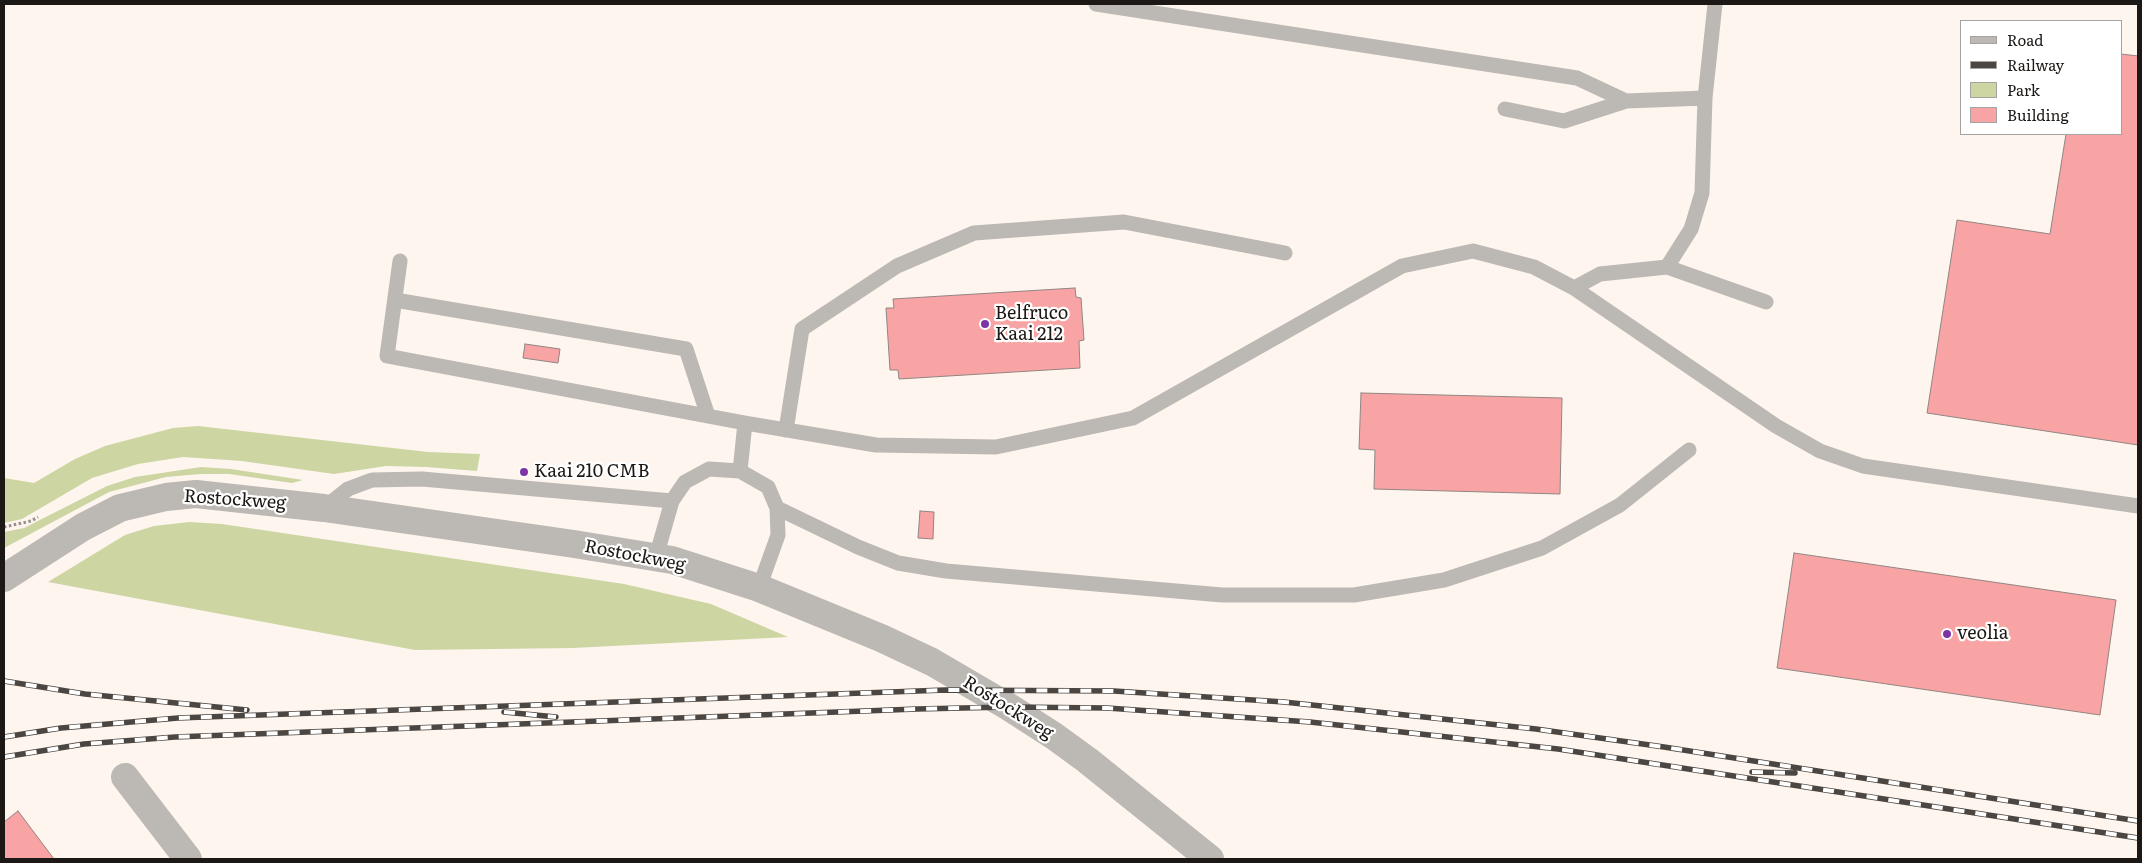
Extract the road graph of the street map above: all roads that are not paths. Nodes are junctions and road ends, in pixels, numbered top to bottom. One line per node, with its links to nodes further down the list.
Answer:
1 (1096, 4): 4 (lane)
2 (1716, 4): 3 (lane)
3 (1705, 98): 4 (lane); 8 (lane)
4 (1626, 101): 5 (lane)
5 (1506, 109)
6 (1285, 253): 14 (lane)
7 (400, 261): 10 (lane)
8 (1667, 267): 9 (lane); 11 (lane)
9 (1574, 288): 14 (lane); 18 (lane)
10 (395, 300): 12 (lane); 12 (lane)
11 (1766, 302)
12 (708, 416): 13 (lane)
13 (745, 423): 14 (lane); 16 (lane)
14 (786, 430)
15 (1689, 450): 20 (lane)
16 (740, 471): 17 (lane); 20 (lane)
17 (672, 501): 19 (lane); 21 (lane)
18 (2138, 506)
19 (324, 508): 21 (street, Rostockweg); 22 (street, Rostockweg)
20 (777, 508): 23 (lane)
21 (656, 557): 23 (street, Rostockweg)
22 (4, 578)
23 (759, 588): 26 (street, Rostockweg)
24 (125, 777): 25 (street)
25 (188, 859)
26 (1210, 859)

